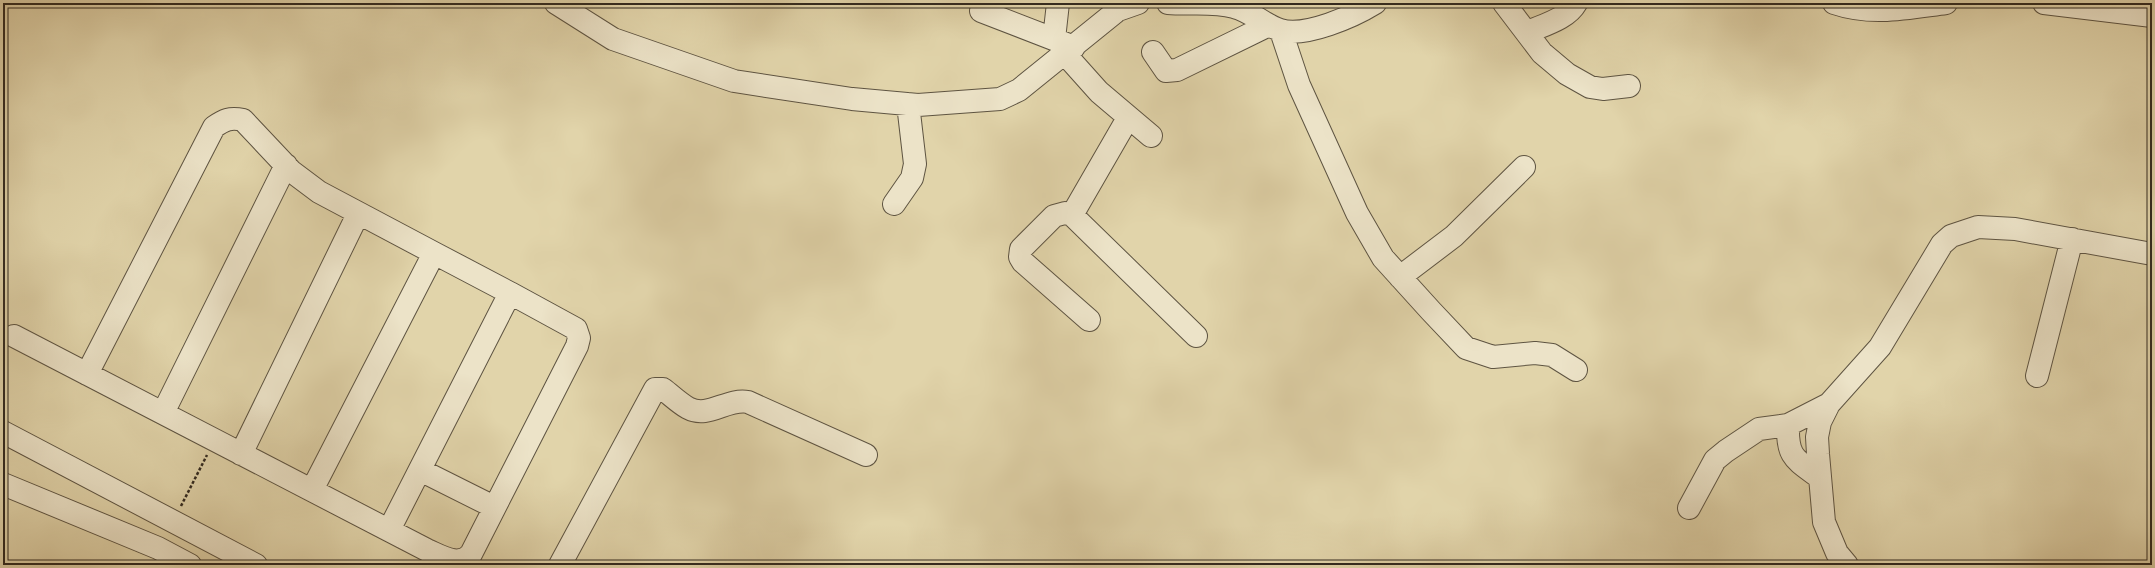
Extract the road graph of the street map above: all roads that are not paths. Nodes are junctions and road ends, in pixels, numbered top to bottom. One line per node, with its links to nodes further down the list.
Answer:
1 (556, 3): 20 (street)
2 (1058, 3): 17 (street)
3 (1138, 3): 17 (street)
4 (1168, 3): 12 (street)
5 (1375, 3): 15 (street)
6 (1504, 3): 16 (street)
7 (1576, 3): 16 (street)
8 (1834, 3): 9 (street)
9 (1946, 3)
10 (2044, 3): 11 (street)
11 (2070, 5): 14 (street)
12 (1243, 7): 15 (street)
13 (981, 11): 17 (street)
14 (2152, 16)
15 (1275, 28): 18 (street); 31 (street)
16 (1528, 32): 19 (street)
17 (1064, 46): 20 (street); 21 (street)
18 (1153, 52)
19 (1629, 86)
20 (908, 104): 25 (street)
21 (1128, 118): 22 (street); 27 (street)
22 (1151, 136)
23 (286, 165): 26 (street); 37 (street); 40 (street)
24 (1524, 167): 31 (street)
25 (894, 204)
26 (358, 214): 29 (street); 43 (street)
27 (1072, 215): 33 (street); 35 (street)
28 (2072, 239): 30 (street); 38 (street); 39 (street)
29 (434, 253): 32 (street); 48 (street)
30 (2152, 254)
31 (1400, 277): 36 (street)
32 (510, 293): 45 (street); 49 (street)
33 (1089, 320)
34 (14, 336): 37 (street)
35 (1196, 336)
36 (1576, 370)
37 (87, 374): 40 (street)
38 (2037, 376)
39 (1829, 404): 41 (street); 46 (street)
40 (163, 413): 43 (street)
41 (1788, 425): 46 (street); 50 (street)
42 (3, 432): 51 (street)
43 (241, 454): 48 (street)
44 (866, 455): 57 (street)
45 (420, 470): 49 (street); 52 (street)
46 (1820, 478): 58 (street)
47 (3, 484): 53 (street)
48 (312, 490): 52 (street)
49 (494, 507): 54 (street)
50 (1689, 508)
51 (173, 522): 53 (street); 56 (street)
52 (389, 530): 54 (street)
53 (158, 548): 55 (street)
54 (423, 557)
55 (190, 565)
56 (256, 565)
57 (560, 565)
58 (1847, 565)

